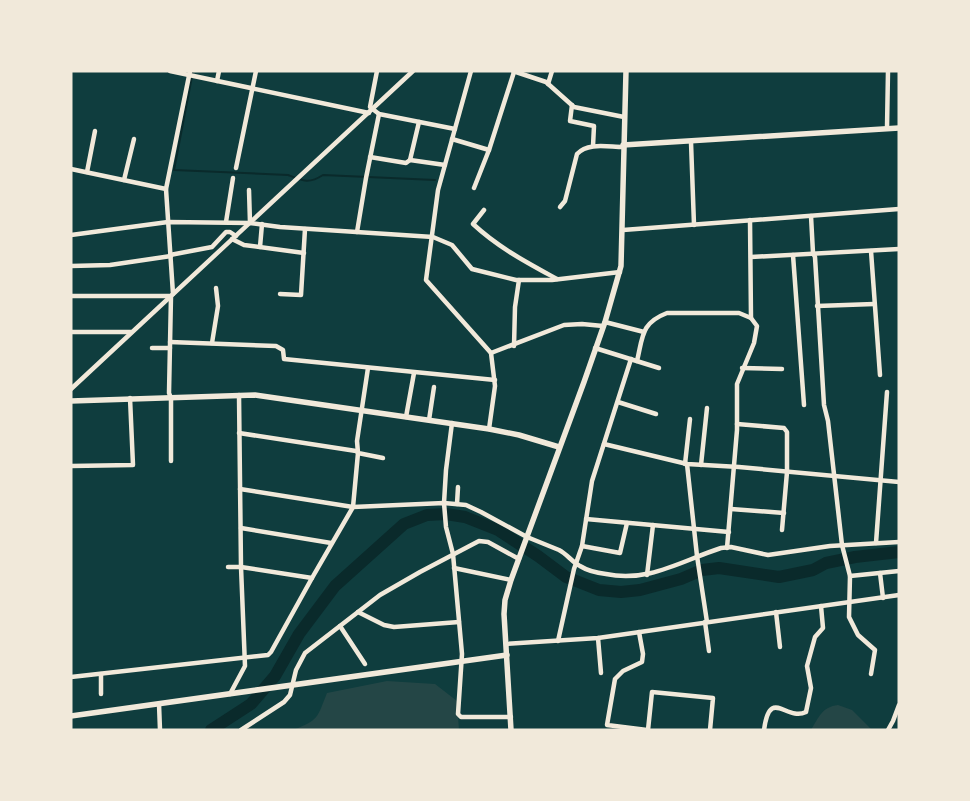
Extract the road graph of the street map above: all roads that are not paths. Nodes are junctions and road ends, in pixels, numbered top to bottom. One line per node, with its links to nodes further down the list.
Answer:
1 (170, 71): 11 (street)
2 (219, 71): 12 (street)
3 (256, 71): 14 (street)
4 (377, 71): 16 (street)
5 (413, 71): 16 (street)
6 (471, 71): 22 (street)
7 (513, 71): 13 (street); 29 (street)
8 (552, 71): 13 (street)
9 (626, 71): 18 (street)
10 (888, 71): 20 (street)
11 (189, 73): 12 (street); 39 (street)
12 (217, 81): 14 (street)
13 (548, 84): 15 (street)
14 (253, 88): 16 (street); 33 (street)
15 (572, 105): 18 (street); 27 (street)
16 (371, 111): 17 (street); 48 (street)
17 (380, 114): 19 (street); 30 (street)
18 (624, 116): 28 (street)
19 (419, 122): 22 (street); 31 (street)
20 (886, 128): 21 (street); 26 (street)
21 (899, 128)
22 (455, 129): 25 (street)
23 (95, 132): 35 (street)
24 (134, 139): 37 (street)
25 (452, 139): 29 (street); 32 (street)
26 (691, 142): 28 (street); 50 (street)
27 (593, 146): 28 (street); 41 (street)
28 (624, 146): 52 (street)
29 (489, 150): 38 (street)
30 (370, 157): 31 (street); 53 (street)
31 (410, 160): 32 (street)
32 (445, 165): 56 (street)
33 (236, 168)
34 (71, 170): 35 (street)
35 (86, 172): 37 (street)
36 (233, 178): 47 (street)
37 (124, 180): 39 (street)
38 (474, 188)
39 (166, 189): 46 (street)
40 (249, 190): 48 (street)
41 (560, 207)
42 (899, 209): 44 (street)
43 (484, 210): 67 (street)
44 (811, 216): 45 (street); 63 (street)
45 (750, 220): 50 (street); 64 (street)
46 (168, 222): 47 (street); 54 (street); 61 (street)
47 (226, 222): 48 (street)
48 (250, 223): 49 (street); 55 (street)
49 (262, 224): 51 (street); 57 (street)
50 (694, 225): 52 (street)
51 (305, 229): 53 (street); 60 (street)
52 (623, 230): 66 (street)
53 (356, 232): 56 (street)
54 (71, 235)
55 (234, 237): 57 (street); 61 (street); 71 (street)
56 (433, 237): 68 (street); 86 (street)
57 (260, 247): 60 (street)
58 (899, 249): 59 (street)
59 (871, 251): 63 (street); 73 (street)
60 (304, 253): 70 (street)
61 (170, 255): 65 (street); 71 (street)
62 (793, 255): 63 (street); 64 (street); 104 (street)
63 (814, 255): 74 (street)
64 (751, 257): 75 (street)
65 (71, 266)
66 (620, 272): 67 (street); 76 (street)
67 (557, 279): 68 (street)
68 (519, 280): 82 (street)
69 (216, 288): 81 (street)
70 (280, 294)
71 (172, 295): 72 (street); 78 (street); 80 (street)
72 (71, 296)
73 (874, 304): 74 (street); 94 (street)
74 (817, 306): 125 (street)
75 (751, 318): 79 (street); 91 (street)
76 (604, 324): 79 (street); 82 (street); 85 (street)
77 (71, 332): 78 (street)
78 (132, 332): 97 (street)
79 (644, 332): 88 (street)
80 (170, 342): 81 (street); 84 (street)
81 (212, 343): 89 (street)
82 (514, 346): 86 (street)
83 (152, 348): 84 (street)
84 (170, 348): 101 (street)
85 (595, 348): 87 (street); 116 (street)
86 (491, 353): 95 (street)
87 (632, 359): 88 (street); 103 (street)
88 (637, 361): 90 (street)
89 (368, 368): 93 (street); 106 (street)
90 (659, 368)
91 (742, 368): 92 (street); 112 (street)
92 (782, 368)
93 (414, 373): 95 (street); 108 (street)
94 (880, 374)
95 (495, 380): 113 (street)
96 (434, 387): 110 (street)
97 (71, 390)
98 (887, 392): 126 (street)
99 (239, 394): 101 (street); 106 (street); 114 (street)
100 (130, 398): 101 (street); 102 (street); 122 (street)
101 (172, 398): 119 (street)
102 (71, 401)
103 (618, 402): 107 (street); 115 (street)
104 (804, 405)
105 (708, 408): 121 (street)
106 (361, 410): 108 (street); 117 (street)
107 (656, 414)
108 (406, 417): 110 (street)
109 (690, 419): 120 (street)
110 (429, 420): 111 (street)
111 (452, 423): 113 (street); 130 (street)
112 (737, 424): 123 (street); 124 (street)
113 (489, 429): 116 (street)
114 (239, 433): 117 (street); 129 (street)
115 (604, 444): 120 (street); 135 (street)
116 (559, 447): 142 (street)
117 (358, 453): 118 (street); 132 (street)
118 (383, 458)
119 (171, 461)
120 (686, 464): 121 (street); 139 (street)
121 (701, 465): 123 (street)
122 (71, 466)
123 (733, 467): 124 (street); 133 (street)
124 (787, 472): 125 (street); 134 (street)
125 (834, 476): 126 (street); 146 (street)
126 (880, 480): 127 (street); 145 (street)
127 (899, 482)
128 (458, 488): 131 (street)
129 (240, 489): 132 (street); 138 (street)
130 (444, 503): 131 (street); 132 (street); 149 (street)
131 (457, 504): 142 (street)
132 (353, 507): 144 (street)
133 (731, 508): 134 (street); 141 (street)
134 (784, 513): 140 (street)
135 (586, 519): 136 (street); 147 (street)
136 (627, 522): 137 (street); 147 (street)
137 (653, 525): 139 (street); 159 (street)
138 (241, 528): 144 (street); 153 (street)
139 (694, 529): 141 (street); 150 (street)
140 (782, 530)
141 (729, 532): 148 (street)
142 (526, 539): 151 (street); 154 (street)
143 (899, 542): 145 (street)
144 (331, 543): 160 (street)
145 (876, 543): 146 (street)
146 (842, 545): 148 (street); 157 (street)
147 (582, 546): 154 (street)
148 (727, 548): 150 (street)
149 (453, 554): 151 (street); 155 (street); 166 (street)
150 (697, 556): 159 (street); 169 (street)
151 (519, 558): 161 (street)
152 (228, 567): 153 (street)
153 (241, 567): 160 (street); 178 (street)
154 (575, 567): 159 (street); 173 (street)
155 (454, 568): 161 (street); 168 (street)
156 (899, 571): 158 (street)
157 (849, 573): 158 (street); 164 (street)
158 (880, 573): 163 (street)
159 (647, 575)
160 (312, 578): 178 (street)
161 (511, 580): 174 (street)
162 (899, 595): 163 (street)
163 (883, 598): 164 (street)
164 (848, 602): 165 (street); 183 (street)
165 (821, 606): 167 (street); 197 (street)
166 (358, 612): 168 (street); 170 (street)
167 (776, 612): 169 (street); 175 (street)
168 (459, 622): 179 (street)
169 (706, 622): 171 (street); 176 (street)
170 (340, 626): 180 (street); 185 (street)
171 (639, 632): 172 (street); 195 (street)
172 (598, 638): 173 (street); 181 (street)
173 (558, 642): 174 (street)
174 (506, 644): 177 (street)
175 (780, 647)
176 (709, 651)
177 (507, 655): 179 (street); 191 (street)
178 (245, 658): 182 (street); 187 (street)
179 (463, 661): 185 (street); 191 (street)
180 (365, 664)
181 (601, 673)
182 (101, 674): 184 (street); 186 (street)
183 (871, 674)
184 (71, 677)
185 (292, 685): 187 (street); 193 (street)
186 (102, 694)
187 (230, 694): 188 (street)
188 (159, 704): 190 (street); 192 (street)
189 (899, 705): 198 (street)
190 (71, 716)
191 (511, 717): 194 (street)
192 (160, 730)
193 (241, 730)
194 (511, 730)
195 (647, 730): 196 (street)
196 (710, 730)
197 (764, 730)
198 (888, 730)

